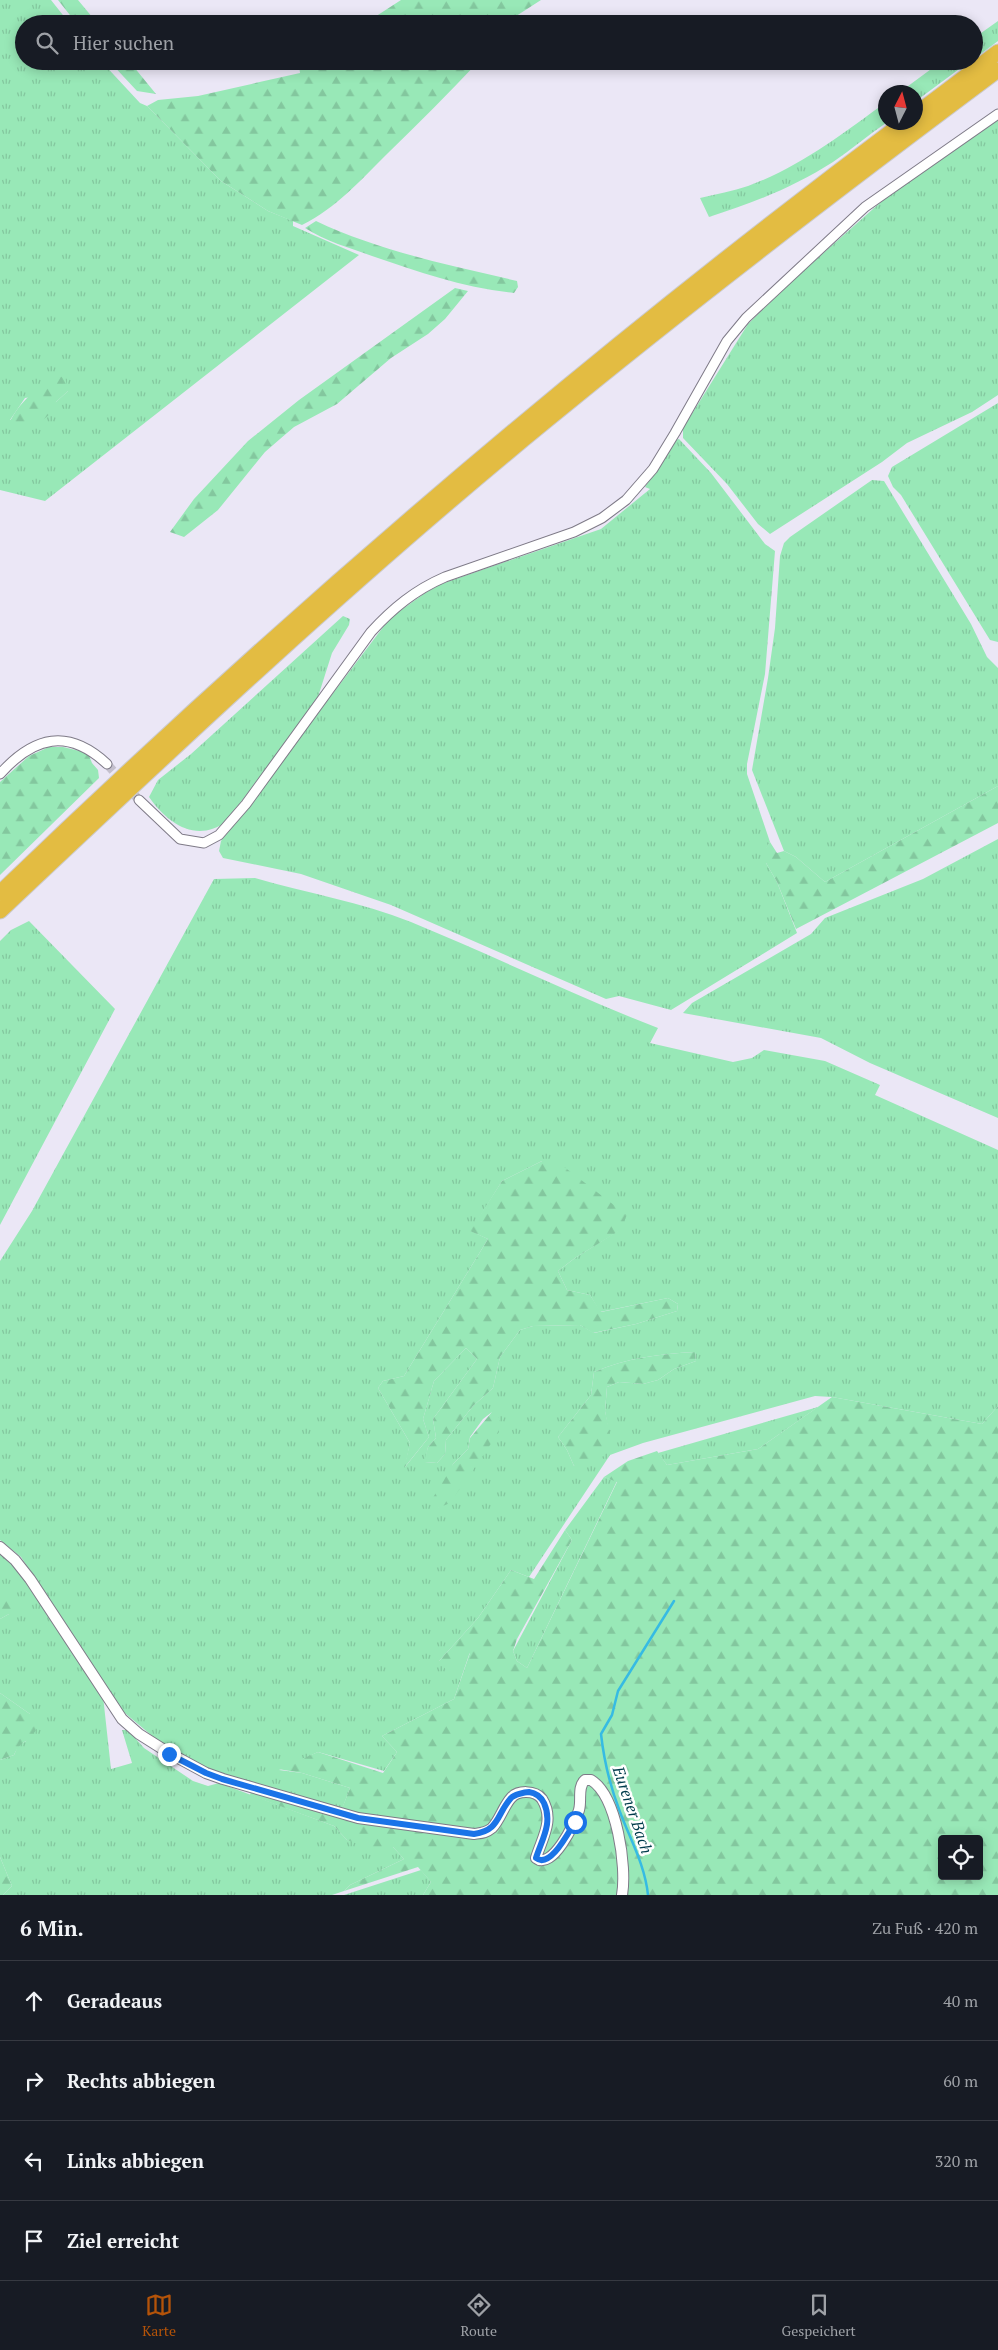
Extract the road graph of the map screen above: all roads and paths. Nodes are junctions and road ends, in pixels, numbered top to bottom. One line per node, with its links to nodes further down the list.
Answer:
1 (998, 52): 2 (highway)
2 (983, 63)
3 (974, 70): 5 (highway)
4 (998, 70): 12 (highway)
5 (923, 109)
6 (998, 114): 10 (street)
7 (894, 130): 11 (highway)
8 (107, 764): 9 (street)
9 (0, 774)
10 (139, 800)
11 (0, 893)
12 (0, 911)
13 (0, 1547): 14 (street)
14 (622, 1895)

